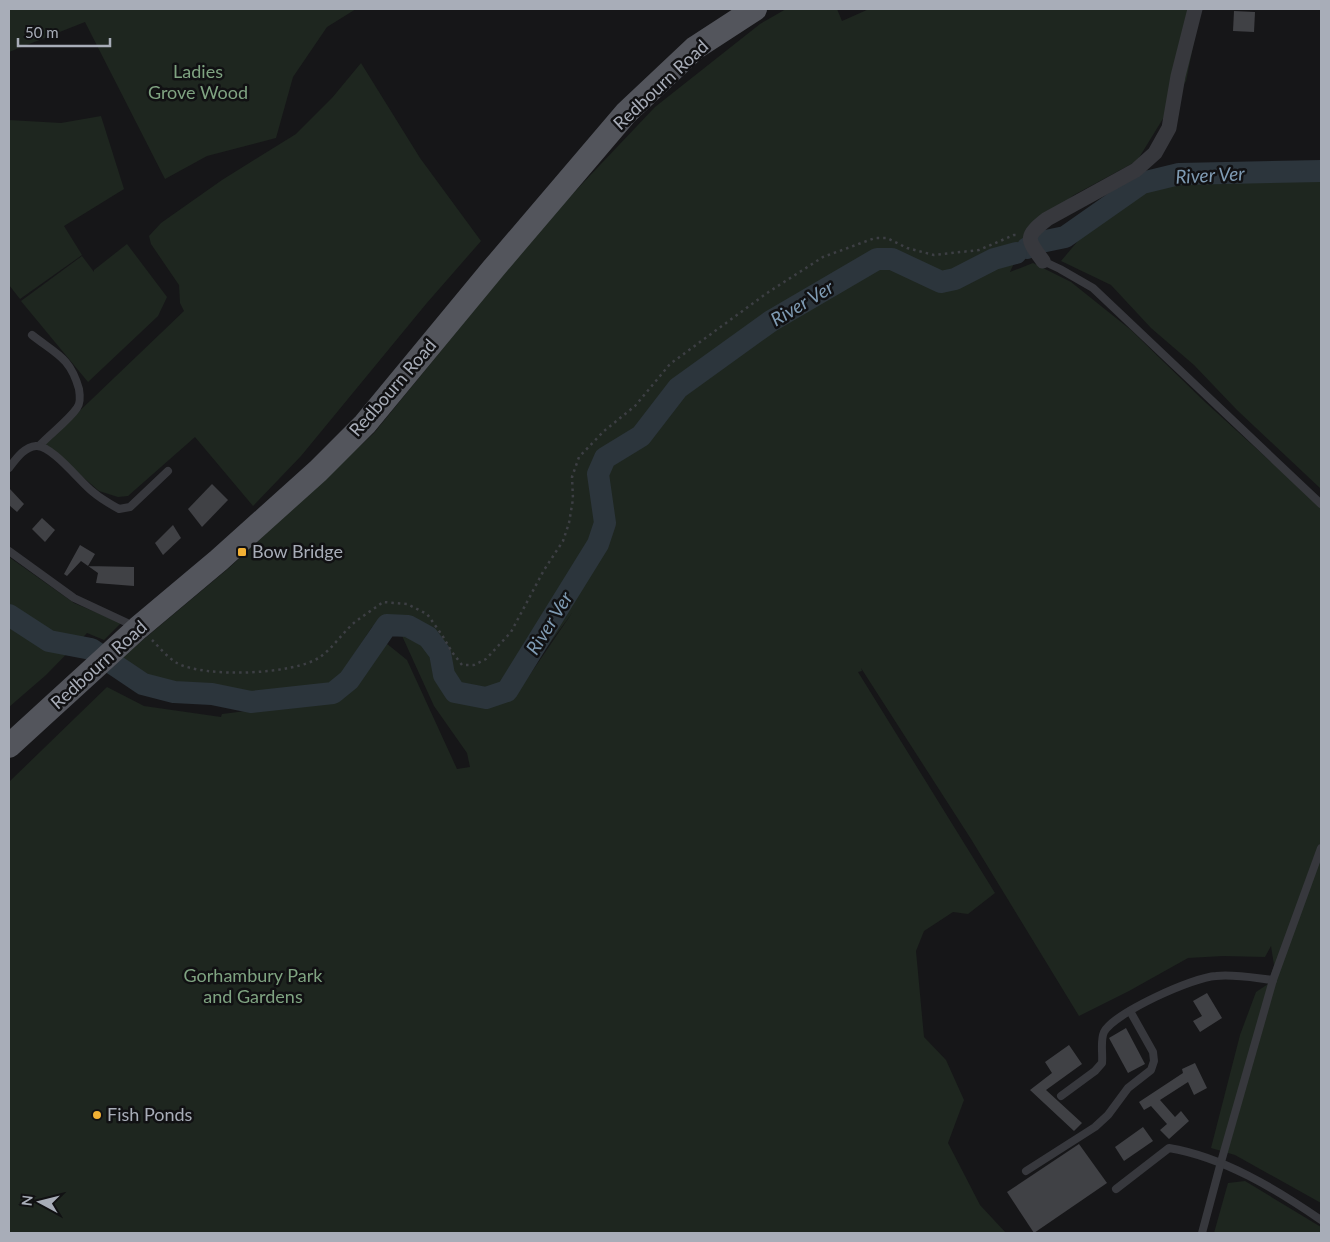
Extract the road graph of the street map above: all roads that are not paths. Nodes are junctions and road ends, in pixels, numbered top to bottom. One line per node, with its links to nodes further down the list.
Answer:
1 (755, 9): 10 (main road, Redbourn Road)
2 (1195, 9): 3 (street)
3 (1043, 261): 8 (lane)
4 (32, 336): 5 (lane)
5 (39, 446): 6 (lane); 7 (lane)
6 (9, 468)
7 (168, 471)
8 (1321, 504)
9 (9, 551): 10 (lane)
10 (143, 632): 11 (main road, Redbourn Road)
11 (9, 746)
12 (1321, 848): 13 (lane)
13 (1273, 980): 14 (lane); 16 (lane)
14 (1130, 1011): 15 (lane); 17 (lane)
15 (1061, 1096)
16 (1221, 1162): 18 (lane); 19 (lane); 20 (lane)
17 (1026, 1171)
18 (1116, 1189)
19 (1321, 1220)
20 (1202, 1233)

